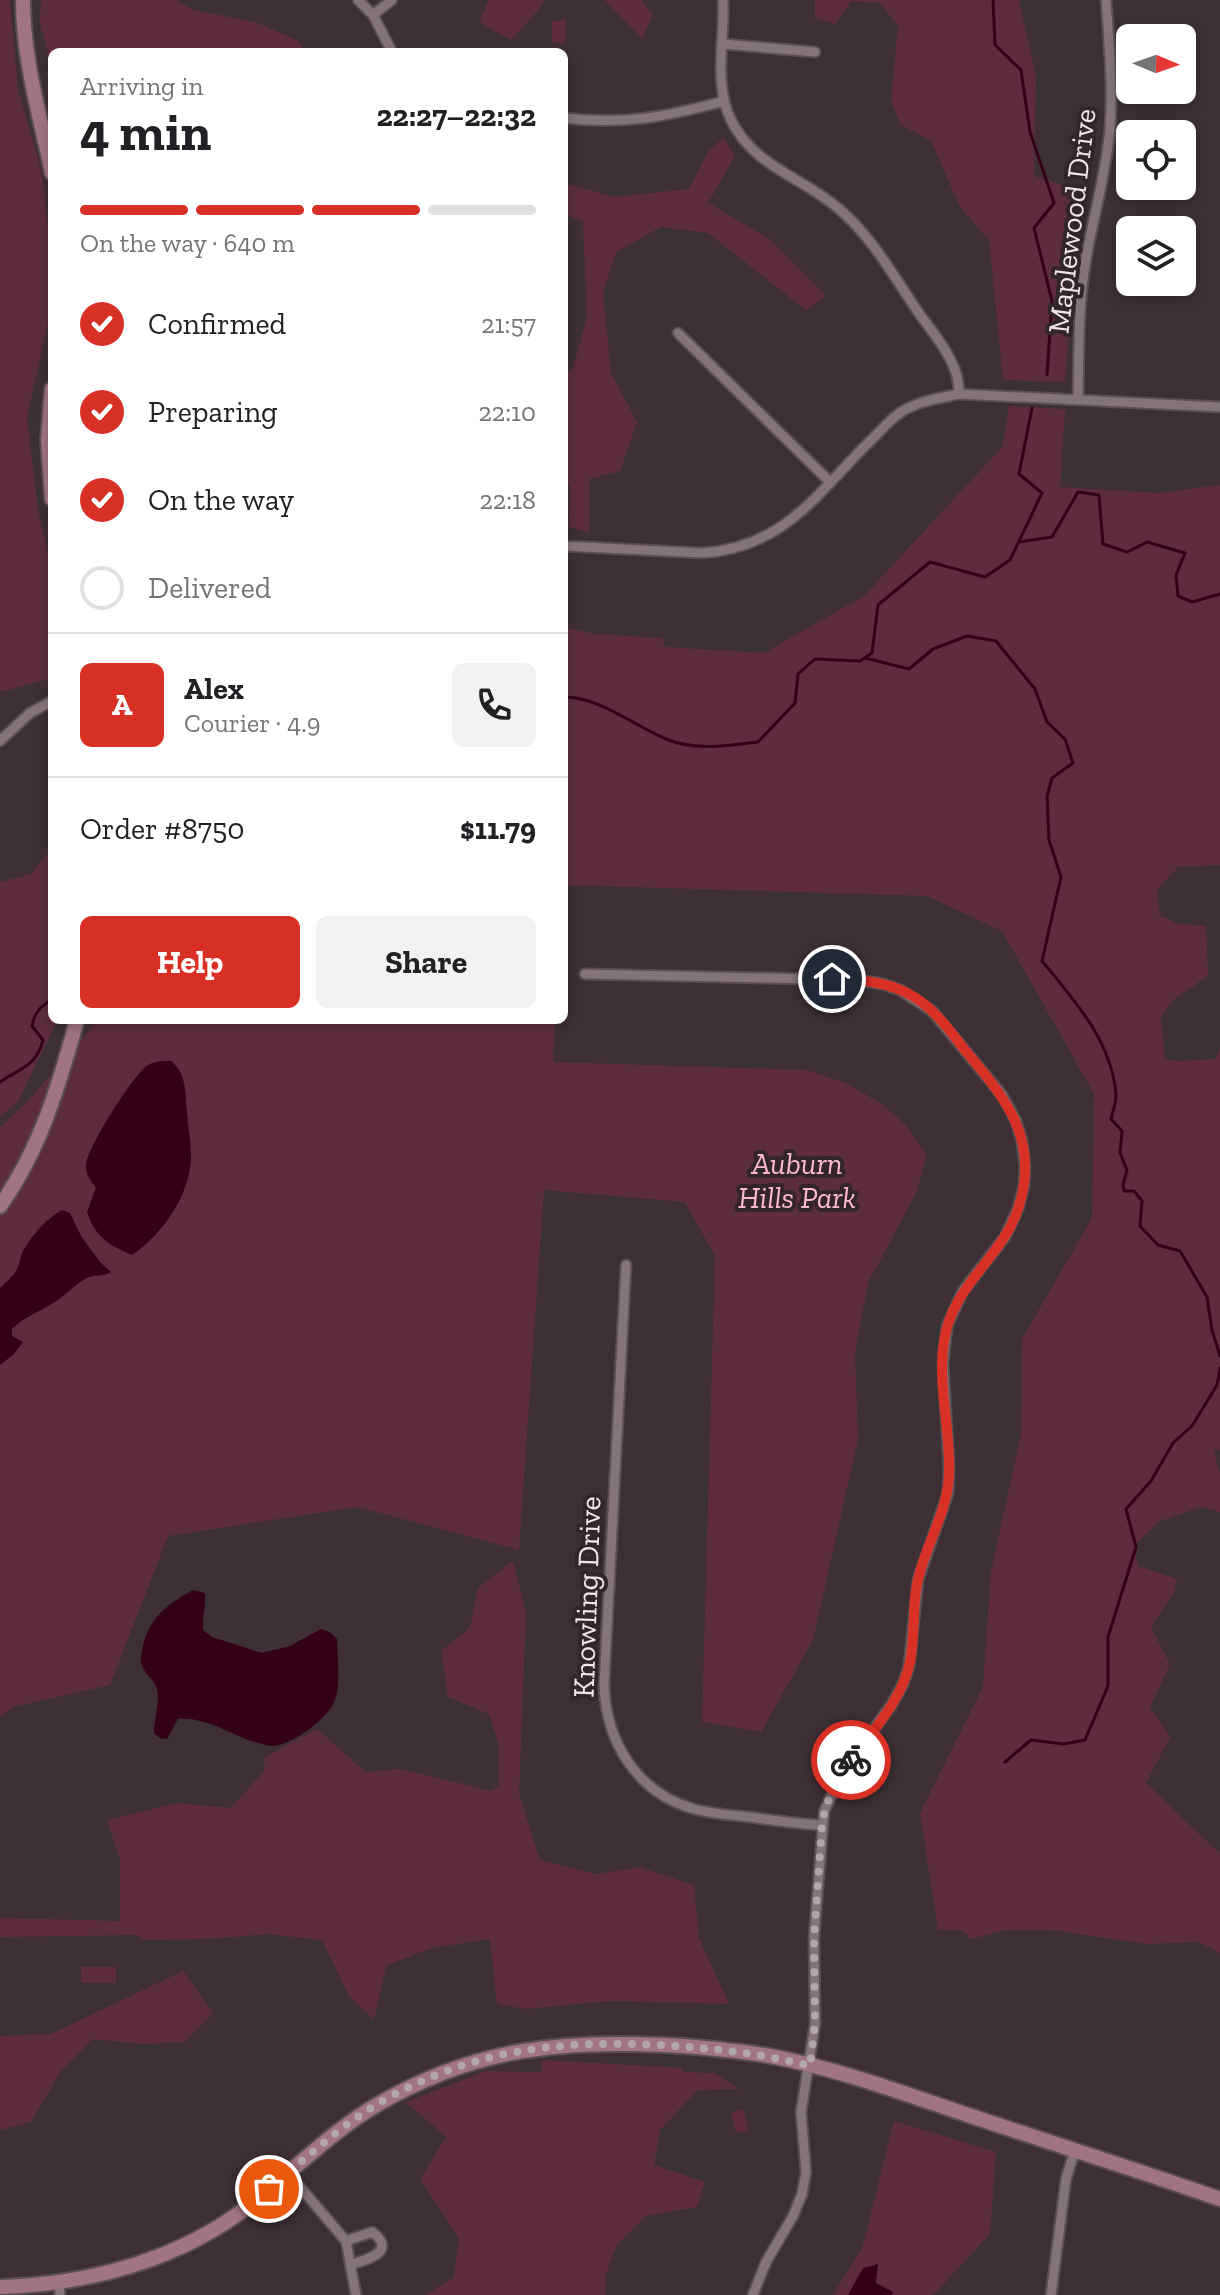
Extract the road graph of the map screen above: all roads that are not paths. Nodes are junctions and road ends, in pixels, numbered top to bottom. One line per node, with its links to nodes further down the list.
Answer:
1 (23, 0): 12 (main road)
2 (358, 0): 6 (street)
3 (392, 0): 6 (street)
4 (723, 0): 7 (street)
5 (1106, 0): 15 (street, Maplewood Drive)
6 (373, 15): 8 (street)
7 (723, 44): 9 (street); 10 (street)
8 (390, 48)
9 (815, 52)
10 (724, 101): 11 (street); 14 (street)
11 (568, 118)
12 (48, 156)
13 (678, 333): 17 (street)
14 (959, 394): 15 (street); 17 (street)
15 (1078, 400): 16 (street)
16 (1220, 407)
17 (830, 482): 18 (street)
18 (568, 546)
19 (48, 703): 20 (street)
20 (0, 741)
21 (585, 974): 25 (street)
22 (76, 1024): 23 (main road)
23 (0, 1206)
24 (626, 1265): 25 (street, Knowling Drive)
25 (822, 1825): 26 (street)
26 (810, 2066): 27 (main road); 28 (main road); 35 (street)
27 (1075, 2150): 29 (main road); 36 (street)
28 (288, 2173): 30 (street); 33 (main road)
29 (1220, 2199)
30 (346, 2241): 31 (street); 31 (street)
31 (352, 2264): 34 (street)
32 (0, 2287): 33 (main road)
33 (59, 2289)
34 (356, 2295)
35 (753, 2295)
36 (1051, 2295)

